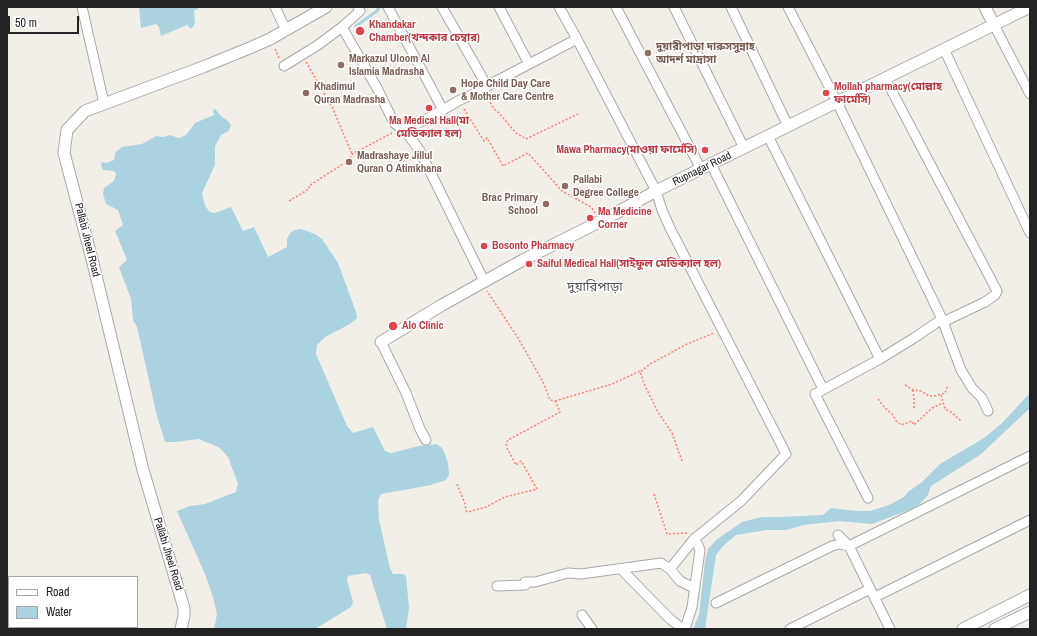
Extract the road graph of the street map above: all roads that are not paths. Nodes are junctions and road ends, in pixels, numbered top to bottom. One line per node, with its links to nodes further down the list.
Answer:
1 (82, 7): 26 (street)
2 (275, 7): 17 (street)
3 (326, 7): 17 (street, Pallabi Jheel Road)
4 (358, 7): 16 (street)
5 (388, 7): 27 (street)
6 (442, 7): 23 (street)
7 (499, 7): 20 (street)
8 (559, 7): 18 (street)
9 (616, 7): 33 (street)
10 (674, 7): 31 (street)
11 (730, 7): 28 (street)
12 (788, 7): 25 (street)
13 (984, 7): 15 (street)
14 (1030, 7): 15 (street, Rupnagar Road)
15 (994, 25): 19 (street, Rupnagar Road); 24 (street)
16 (342, 27): 21 (street); 29 (street)
17 (286, 30): 26 (street, Pallabi Jheel Road)
18 (577, 39): 20 (street); 34 (street)
19 (944, 49): 22 (street, Rupnagar Road); 35 (street)
20 (529, 64): 23 (street)
21 (284, 66)
22 (885, 78): 25 (street, Rupnagar Road); 37 (street)
23 (485, 88): 27 (street)
24 (1030, 94)
25 (837, 102): 28 (street, Rupnagar Road); 37 (street)
26 (104, 103): 59 (street, Pallabi Jheel Road)
27 (443, 110): 29 (street)
28 (788, 126): 30 (street, Rupnagar Road)
29 (401, 129): 36 (street)
30 (768, 136): 31 (street, Rupnagar Road); 39 (street)
31 (744, 148): 32 (street, Rupnagar Road)
32 (712, 164): 33 (street, Rupnagar Road); 40 (street)
33 (701, 169): 34 (street, Rupnagar Road)
34 (656, 191): 36 (street, Rupnagar Road); 47 (street)
35 (1030, 233)
36 (483, 282): 38 (street, Rupnagar Road)
37 (942, 321): 39 (street); 41 (street)
38 (381, 342): 42 (street)
39 (880, 358): 40 (street)
40 (822, 389): 44 (street)
41 (988, 411)
42 (426, 440)
43 (1030, 456): 48 (street)
44 (868, 498)
45 (1030, 520): 55 (street)
46 (838, 535): 48 (street)
47 (694, 538): 50 (street); 52 (street)
48 (850, 546): 53 (street); 56 (street)
49 (621, 569): 50 (street); 51 (street); 61 (street)
50 (670, 569): 52 (street)
51 (496, 586)
52 (694, 588): 61 (street)
53 (870, 589): 55 (street); 62 (street)
54 (1030, 596): 64 (street)
55 (875, 597): 63 (street)
56 (716, 603)
57 (1030, 612): 65 (street)
58 (582, 615): 60 (street)
59 (181, 629)
60 (592, 629)
61 (684, 629)
62 (790, 629)
63 (890, 629)
64 (963, 629)
65 (995, 629)

